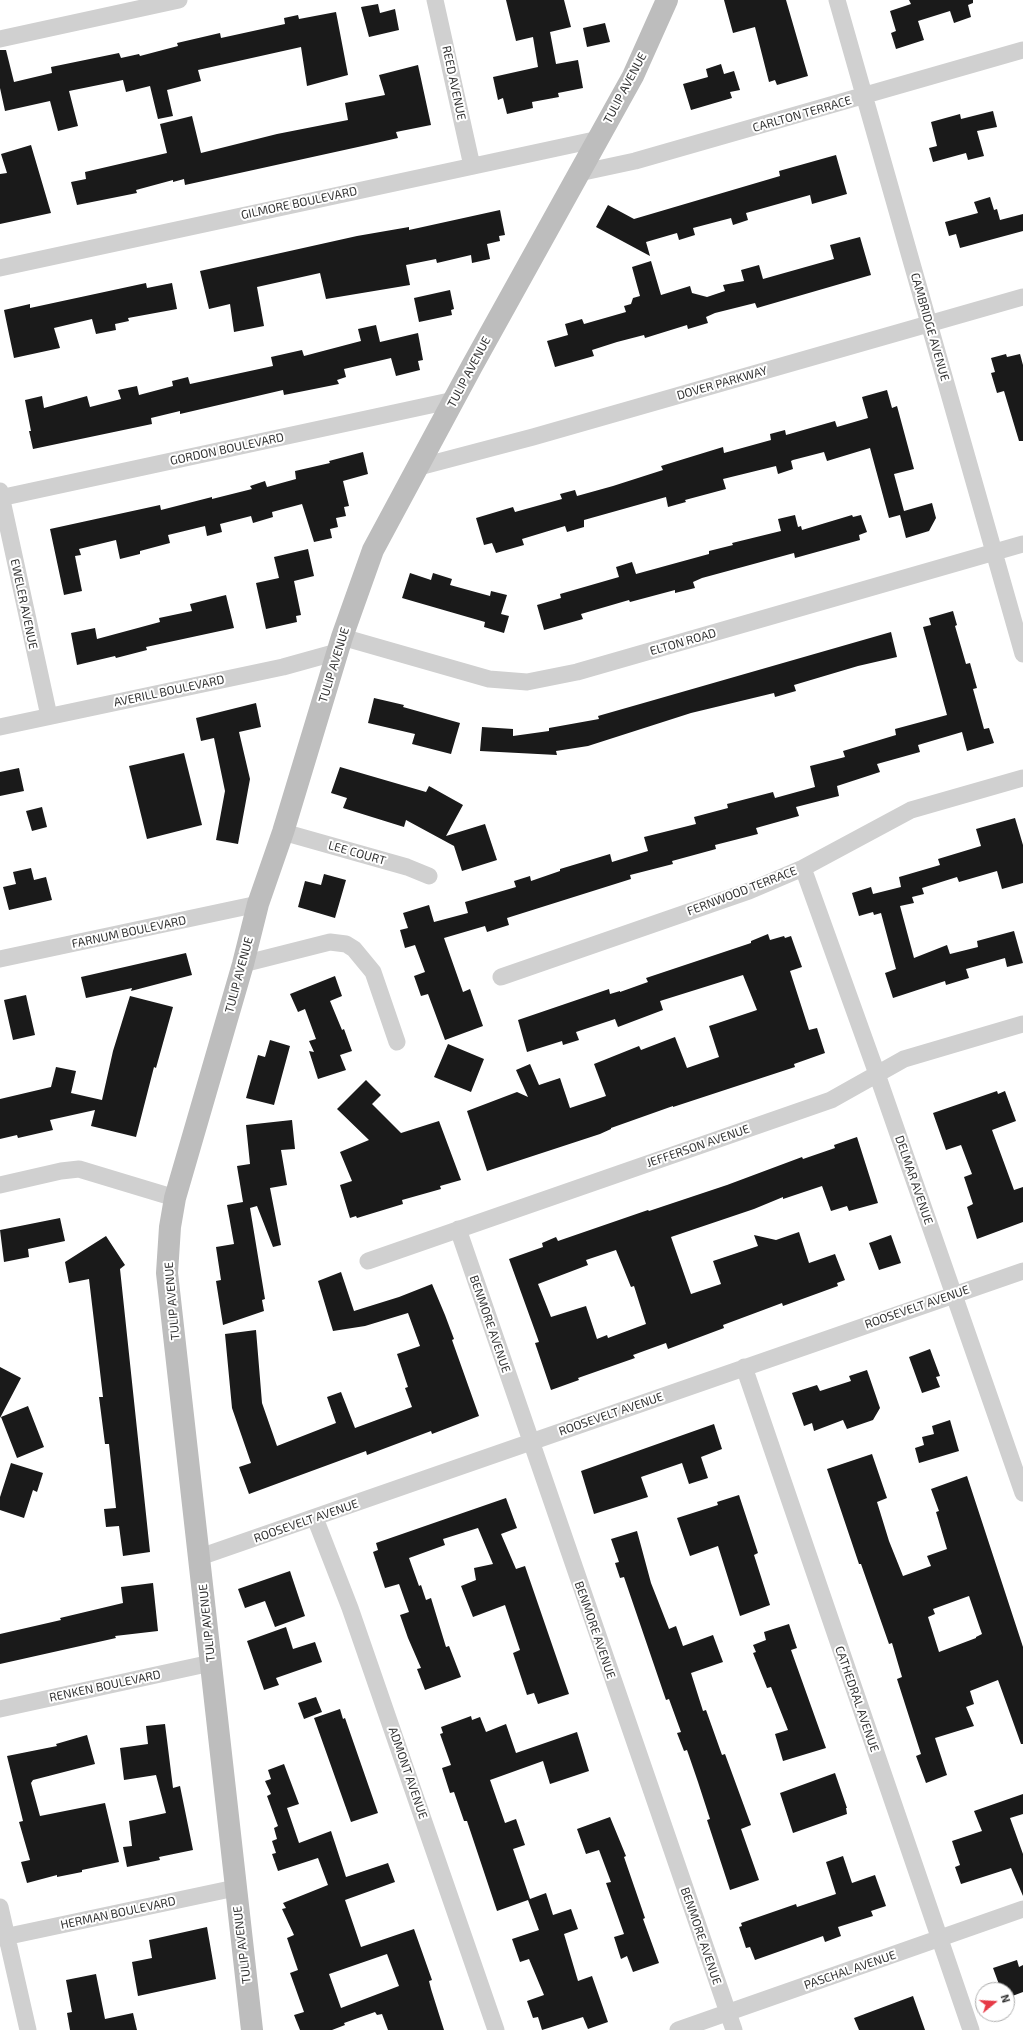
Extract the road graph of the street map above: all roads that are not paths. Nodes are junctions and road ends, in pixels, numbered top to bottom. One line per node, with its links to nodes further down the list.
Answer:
1 (179, 0): 5 (street)
2 (436, 0): 9 (street, REED AVENUE)
3 (667, 0): 8 (main road, TULIP AVENUE)
4 (837, 0): 7 (street, CAMBRIDGE AVENUE)
5 (0, 39)
6 (1023, 50): 7 (street, CARLTON TERRACE)
7 (864, 96): 10 (street, CARLTON TERRACE); 13 (street, CAMBRIDGE AVENUE)
8 (598, 138): 9 (street, GILMORE BOULEVARD); 10 (main road, TULIP AVENUE)
9 (472, 166): 11 (street, GILMORE BOULEVARD)
10 (579, 173): 14 (main road, TULIP AVENUE)
11 (0, 268)
12 (1023, 297): 13 (street, DOVER PARKWAY)
13 (929, 324): 15 (street, DOVER PARKWAY); 18 (street, CAMBRIDGE AVENUE)
14 (454, 400): 15 (main road, TULIP AVENUE); 16 (street, GORDON BOULEVARD)
15 (419, 467): 19 (main road, TULIP AVENUE)
16 (1, 496): 21 (street, EWELER AVENUE)
17 (1023, 544): 18 (street, ELTON ROAD)
18 (994, 552): 19 (street, ELTON ROAD); 20 (street, CAMBRIDGE AVENUE)
19 (339, 645): 21 (street, AVERILL BOULEVARD); 24 (main road, TULIP AVENUE)
20 (1023, 654)
21 (49, 716): 22 (street, AVERILL BOULEVARD)
22 (0, 727)
23 (1023, 778): 25 (street, FERNWOOD TERRACE)
24 (283, 832): 26 (street, LEE COURT); 27 (main road, TULIP AVENUE)
25 (803, 868): 30 (street, FERNWOOD TERRACE); 33 (street, DELMAR AVENUE)
26 (429, 876)
27 (258, 904): 28 (street, FARNUM BOULEVARD); 29 (main road, TULIP AVENUE)
28 (0, 959)
29 (243, 964): 32 (street); 35 (main road, TULIP AVENUE)
30 (501, 977)
31 (1023, 1024): 33 (street, JEFFERSON AVENUE)
32 (398, 1042)
33 (877, 1074): 36 (street, JEFFERSON AVENUE); 39 (street, DELMAR AVENUE)
34 (0, 1185): 35 (street)
35 (175, 1198): 44 (main road, TULIP AVENUE)
36 (458, 1229): 37 (street, JEFFERSON AVENUE); 41 (street, BENMORE AVENUE)
37 (368, 1261)
38 (1023, 1270): 39 (street, ROOSEVELT AVENUE)
39 (954, 1294): 40 (street, ROOSEVELT AVENUE); 42 (street, DELMAR AVENUE)
40 (744, 1367): 41 (street, ROOSEVELT AVENUE); 51 (street, CATHEDRAL AVENUE)
41 (530, 1442): 43 (street, ROOSEVELT AVENUE); 52 (street, BENMORE AVENUE)
42 (1023, 1493)
43 (315, 1518): 44 (street, ROOSEVELT AVENUE); 55 (street, ADMONT AVENUE)
44 (200, 1557): 45 (main road, TULIP AVENUE)
45 (211, 1663): 46 (street, RENKEN BOULEVARD); 47 (main road, TULIP AVENUE)
46 (0, 1709)
47 (236, 1888): 50 (street, HERMAN BOULEVARD); 54 (main road, TULIP AVENUE)
48 (0, 1907): 50 (street)
49 (1023, 1909): 51 (street, PASCHAL AVENUE)
50 (3, 1937): 53 (street)
51 (939, 1939): 52 (street, PASCHAL AVENUE); 58 (street, CATHEDRAL AVENUE)
52 (728, 2013): 56 (street, PASCHAL AVENUE); 57 (street, BENMORE AVENUE)
53 (28, 2030)
54 (252, 2030)
55 (496, 2030)
56 (678, 2030)
57 (734, 2030)
58 (972, 2030)

